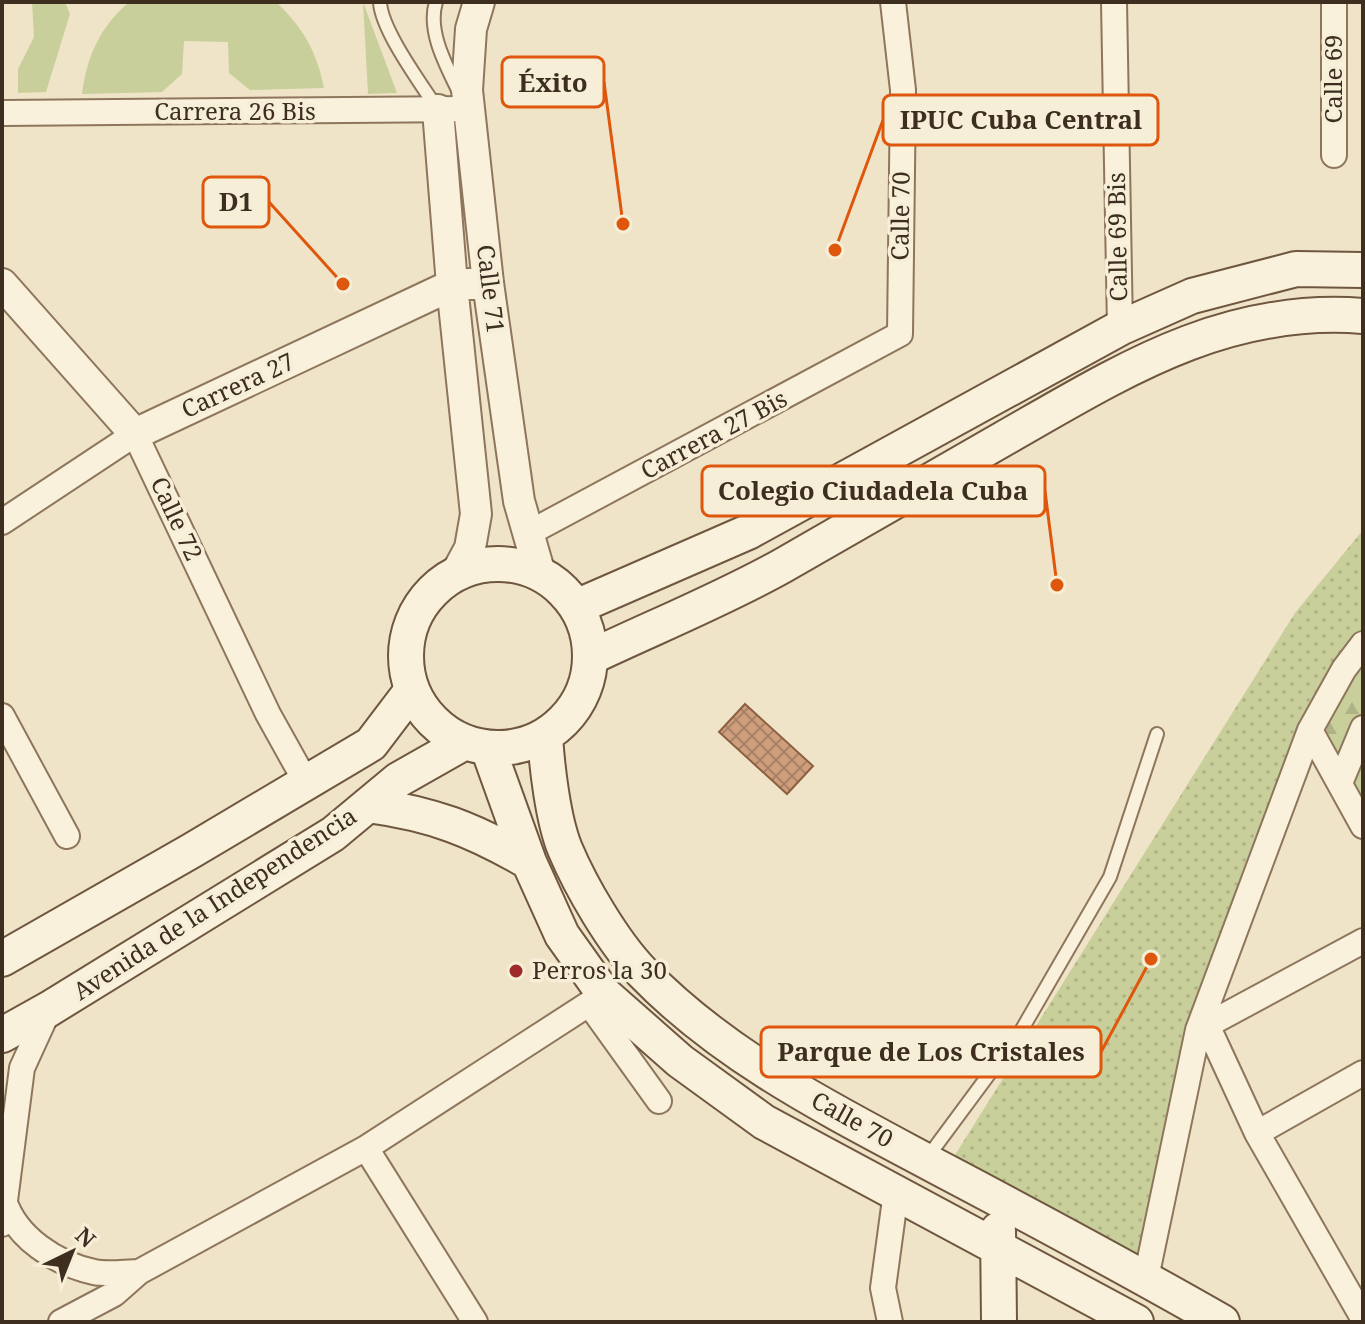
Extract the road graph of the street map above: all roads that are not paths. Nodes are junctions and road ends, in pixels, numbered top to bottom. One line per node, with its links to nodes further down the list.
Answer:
1 (380, 2): 8 (lane)
2 (436, 2): 7 (lane)
3 (479, 2): 7 (street, Calle 71)
4 (893, 2): 17 (street, Calle 70)
5 (1114, 2): 16 (street, Calle 69 Bis)
6 (1334, 2): 10 (street, Calle 69)
7 (469, 109): 8 (street, Carrera 26 Bis); 12 (street, Calle 71)
8 (438, 110): 9 (street, Carrera 26 Bis); 14 (street, Calle 71)
9 (2, 113)
10 (1334, 155)
11 (1363, 270): 16 (main road)
12 (488, 283): 14 (street, Carrera 27); 20 (street, Calle 71)
13 (2, 284): 18 (street, Calle 72)
14 (452, 285): 18 (street, Carrera 27); 21 (street, Calle 71)
15 (1363, 316): 25 (main road)
16 (1120, 328): 23 (main road)
17 (900, 334): 20 (street, Carrera 27 Bis)
18 (135, 434): 19 (street, Carrera 27); 34 (street, Calle 72)
19 (2, 522)
20 (527, 534): 22 (street, Calle 71)
21 (456, 574): 22 (main road); 26 (main road)
22 (540, 574): 23 (main road)
23 (576, 607): 25 (main road)
24 (1363, 644): 29 (street)
25 (591, 657): 31 (main road)
26 (412, 690): 32 (main road); 34 (main road)
27 (2, 716): 37 (street)
28 (1363, 728): 33 (street)
29 (1310, 730): 33 (street); 43 (street)
30 (1157, 734): 50 (lane)
31 (545, 736): 32 (main road); 48 (main road, Calle 70)
32 (476, 745): 35 (main road, Avenida de la Independencia); 38 (main road, Calle 70)
33 (1340, 783): 36 (street)
34 (307, 784): 40 (main road)
35 (368, 805): 38 (main road); 42 (main road, Avenida de la Independencia)
36 (1363, 826)
37 (67, 836)
38 (529, 862): 41 (main road, Calle 70)
39 (1363, 941): 43 (street)
40 (2, 959)
41 (597, 999): 46 (street); 49 (street); 51 (main road, Calle 70)
42 (49, 1009): 44 (main road, Avenida de la Independencia); 53 (street)
43 (1202, 1028): 47 (street); 56 (street)
44 (2, 1035)
45 (1362, 1076): 47 (street)
46 (659, 1101)
47 (1257, 1133): 57 (street)
48 (890, 1141): 50 (main road, Calle 70); 51 (main road)
49 (366, 1148): 55 (street); 59 (street)
50 (925, 1160): 52 (main road, Calle 70)
51 (883, 1186): 54 (main road, Calle 70); 60 (street)
52 (998, 1199): 54 (main road); 56 (main road, Calle 70)
53 (3, 1209): 55 (street)
54 (998, 1249): 61 (main road); 62 (main road, Calle 70)
55 (139, 1272): 58 (street)
56 (1146, 1278): 63 (main road, Calle 70)
57 (1363, 1318)
58 (61, 1322)
59 (475, 1322)
60 (890, 1322)
61 (999, 1322)
62 (1136, 1322)
63 (1222, 1322)

